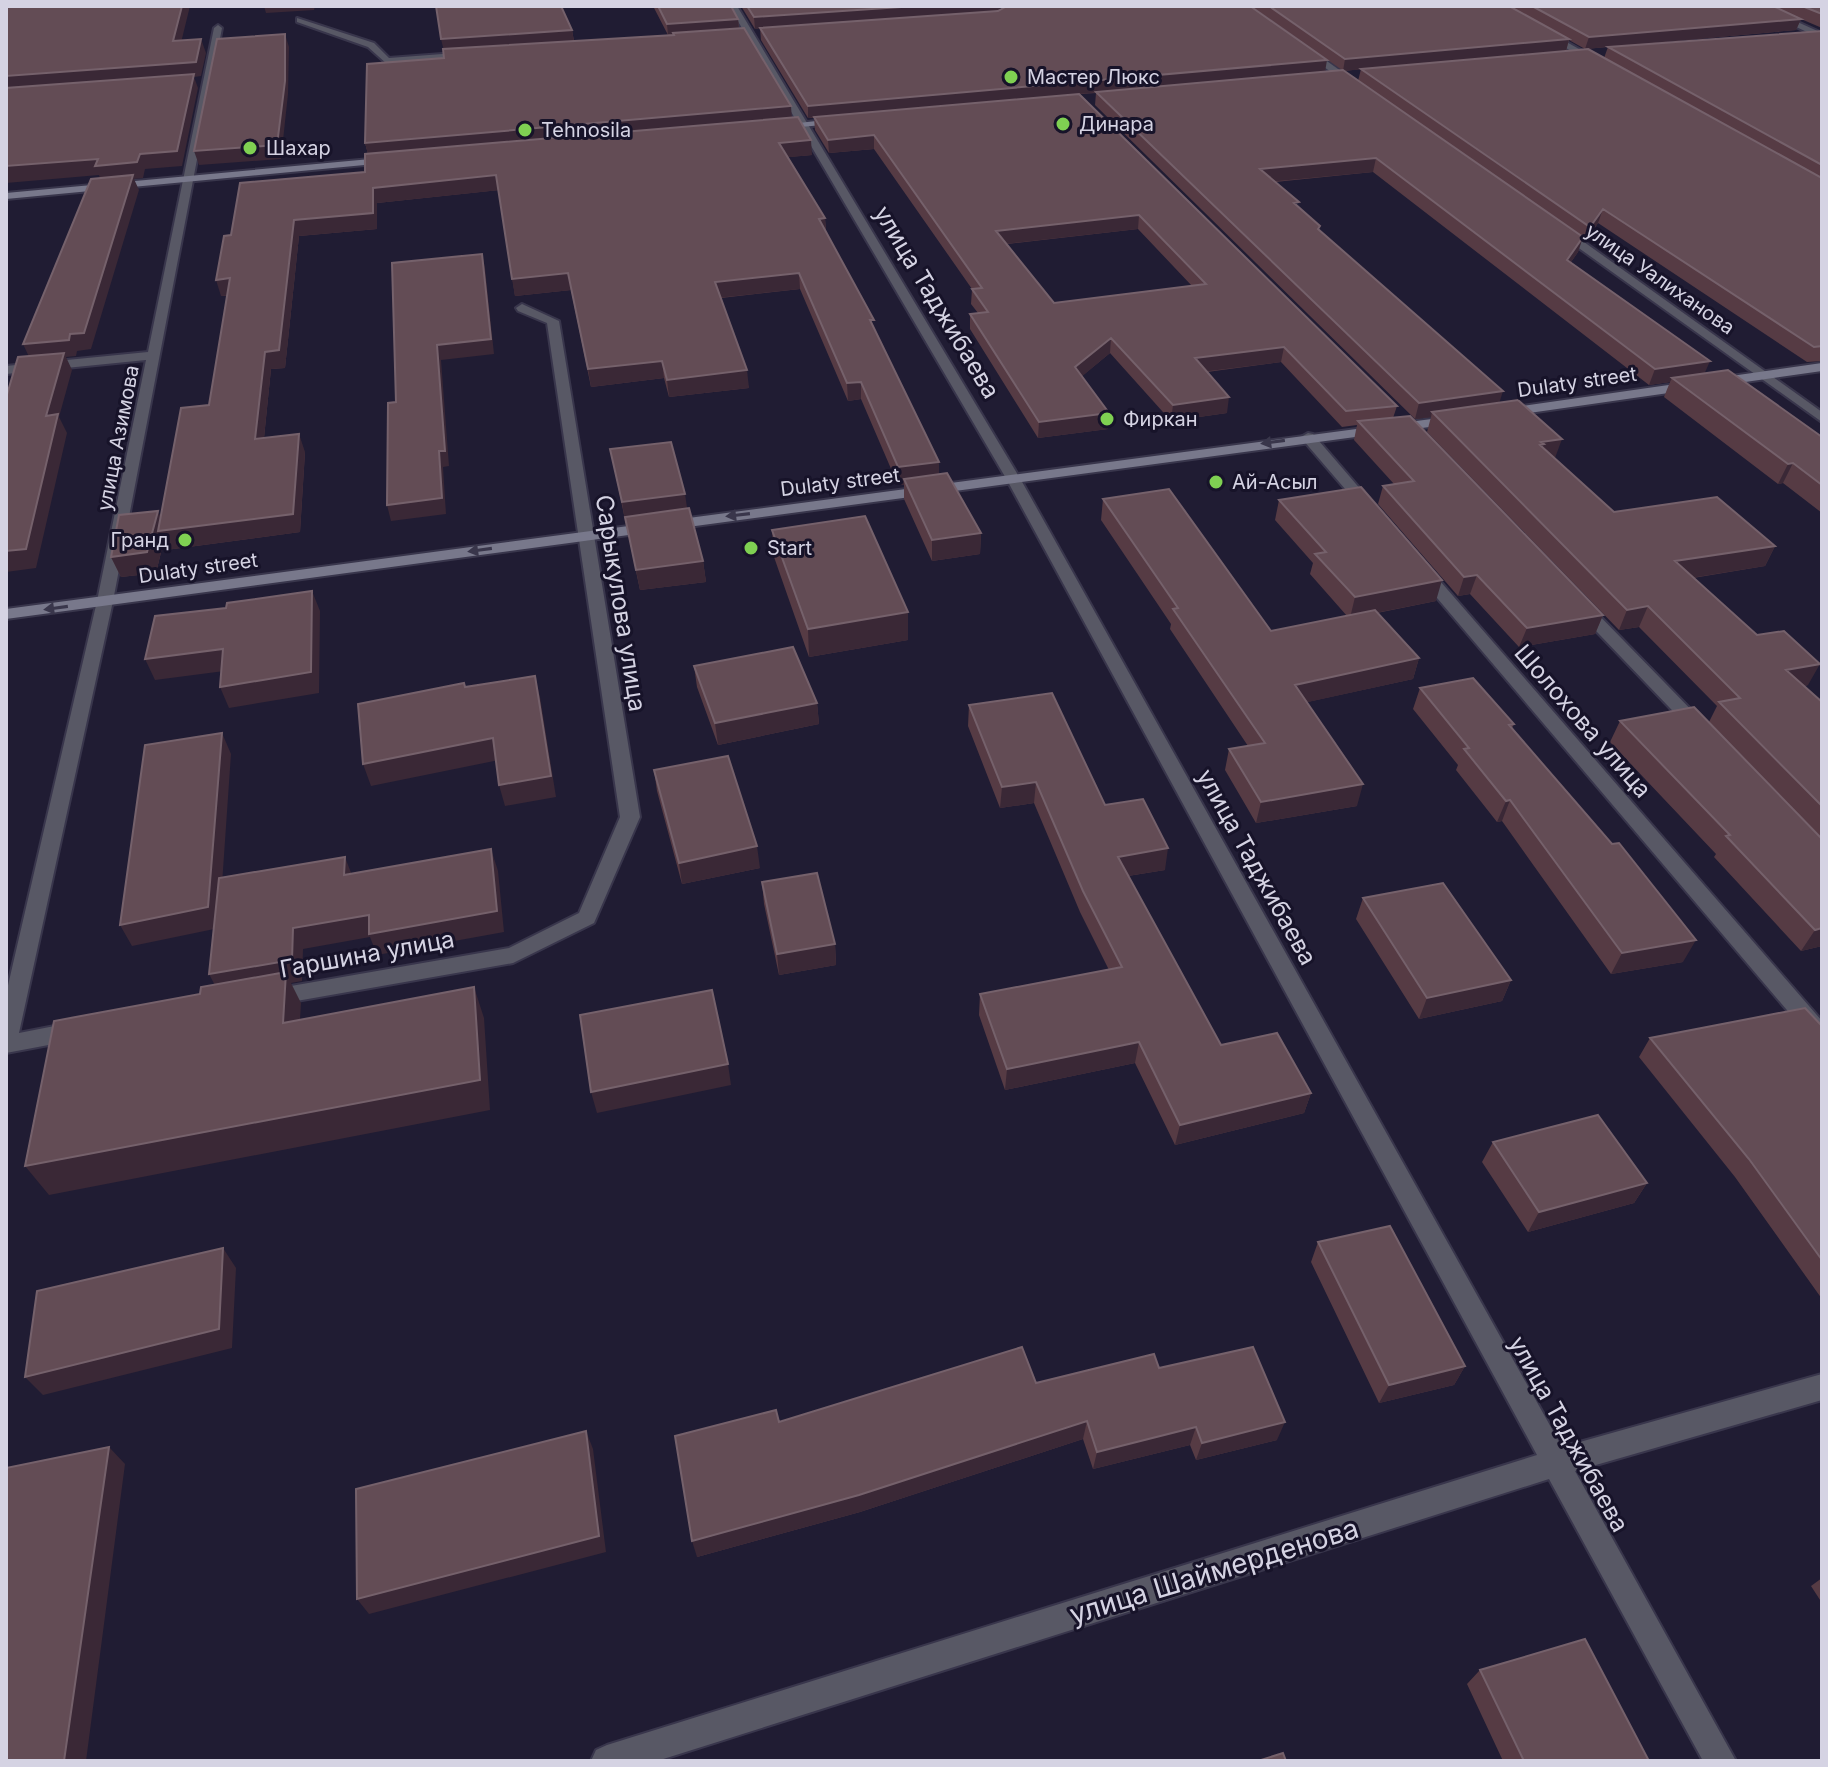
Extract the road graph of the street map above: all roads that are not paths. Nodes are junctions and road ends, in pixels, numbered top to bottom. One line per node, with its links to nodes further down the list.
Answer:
1 (733, 6): 19 (street, улица Таджибаева)
2 (1496, 6): 11 (street)
3 (1755, 6): 6 (street)
4 (300, 20): 9 (street)
5 (218, 28): 22 (street, улица Азимова)
6 (1821, 35): 7 (main road)
7 (1789, 38)
8 (1293, 42): 15 (street)
9 (480, 54)
10 (1603, 55): 11 (main road)
11 (1588, 57): 12 (main road); 13 (street)
12 (1573, 58)
13 (1615, 72)
14 (1360, 76): 15 (main road)
15 (1345, 77): 16 (main road); 17 (street)
16 (1329, 79)
17 (1370, 95)
18 (847, 120): 19 (main road)
19 (800, 124): 20 (main road); 32 (street, улица Таджибаева)
20 (769, 127)
21 (408, 159): 22 (main road)
22 (189, 179): 23 (main road); 26 (street, улица Азимова)
23 (6, 196)
24 (1548, 222): 29 (street, улица Уалиханова)
25 (522, 308): 34 (street, Сарыкулова улица)
26 (155, 355): 28 (street); 37 (street, улица Азимова)
27 (1822, 367): 29 (main road, Dulaty street)
28 (6, 370)
29 (1764, 375): 30 (street, улица Уалиханова); 31 (main road, Dulaty street)
30 (1822, 418)
31 (1308, 437): 32 (main road, Dulaty street, one-way to 32); 33 (street)
32 (1014, 480): 34 (main road, Dulaty street, one-way to 34); 46 (street, улица Таджибаева)
33 (1380, 521)
34 (586, 535): 37 (main road, Dulaty street, one-way to 37); 40 (street, Сарыкулова улица)
35 (1411, 557): 43 (street, Шолохова улица)
36 (1573, 596): 39 (street)
37 (105, 601): 38 (main road, Dulaty street, one-way to 38); 44 (street, улица Азимова)
38 (6, 614)
39 (1714, 744)
40 (587, 918): 41 (street, Гаршина улица)
41 (252, 1001)
42 (98, 1027): 44 (street)
43 (1822, 1036)
44 (6, 1043)
45 (1822, 1387): 46 (street, улица Шаймерденова)
46 (1556, 1463): 47 (street, улица Шаймерденова); 48 (street, улица Таджибаева)
47 (607, 1761)
48 (1720, 1761)

